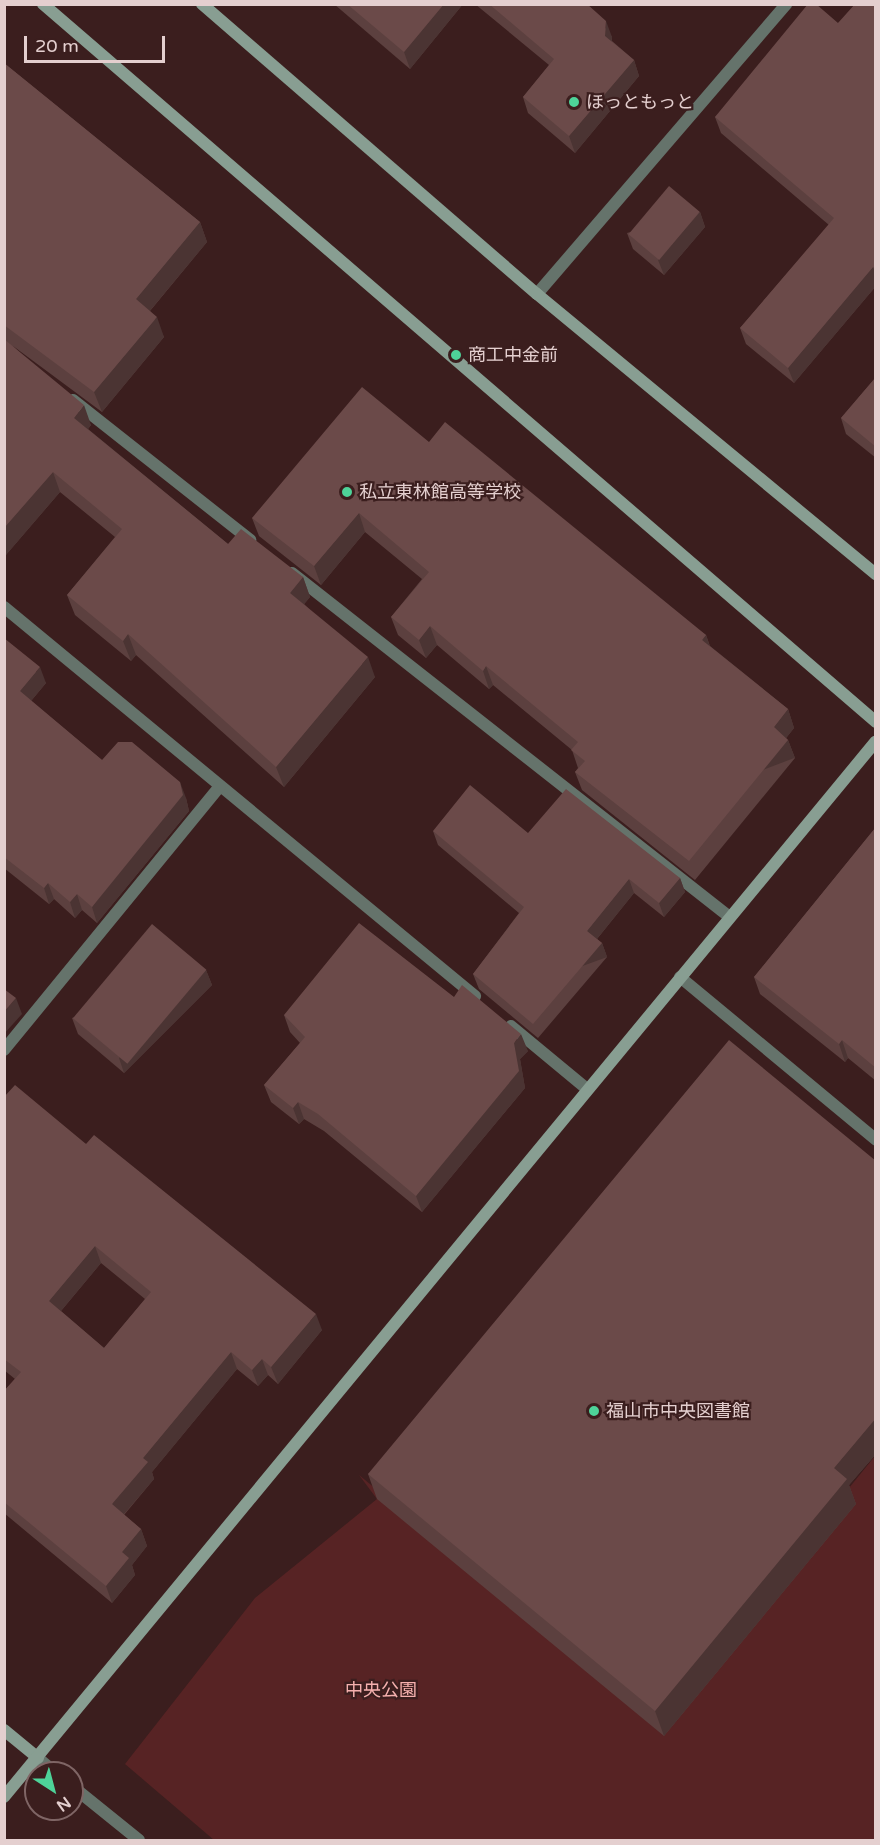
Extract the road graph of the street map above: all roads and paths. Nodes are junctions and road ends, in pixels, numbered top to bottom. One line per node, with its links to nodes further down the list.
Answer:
1 (43, 4): 10 (street)
2 (202, 4): 4 (street)
3 (786, 4): 4 (street)
4 (537, 294): 8 (street)
5 (61, 390): 6 (street)
6 (258, 546)
7 (277, 561): 13 (street)
8 (876, 574)
9 (4, 608): 12 (street)
10 (876, 722)
11 (876, 741): 13 (street)
12 (220, 786): 15 (street); 16 (street)
13 (727, 915): 14 (street)
14 (680, 976): 16 (street); 17 (street)
15 (4, 1050)
16 (587, 1089): 19 (street)
17 (876, 1140)
18 (4, 1730): 19 (street)
19 (38, 1758): 20 (street); 22 (street)
20 (42, 1761)
21 (84, 1796): 23 (street)
22 (4, 1797)
23 (139, 1840)

